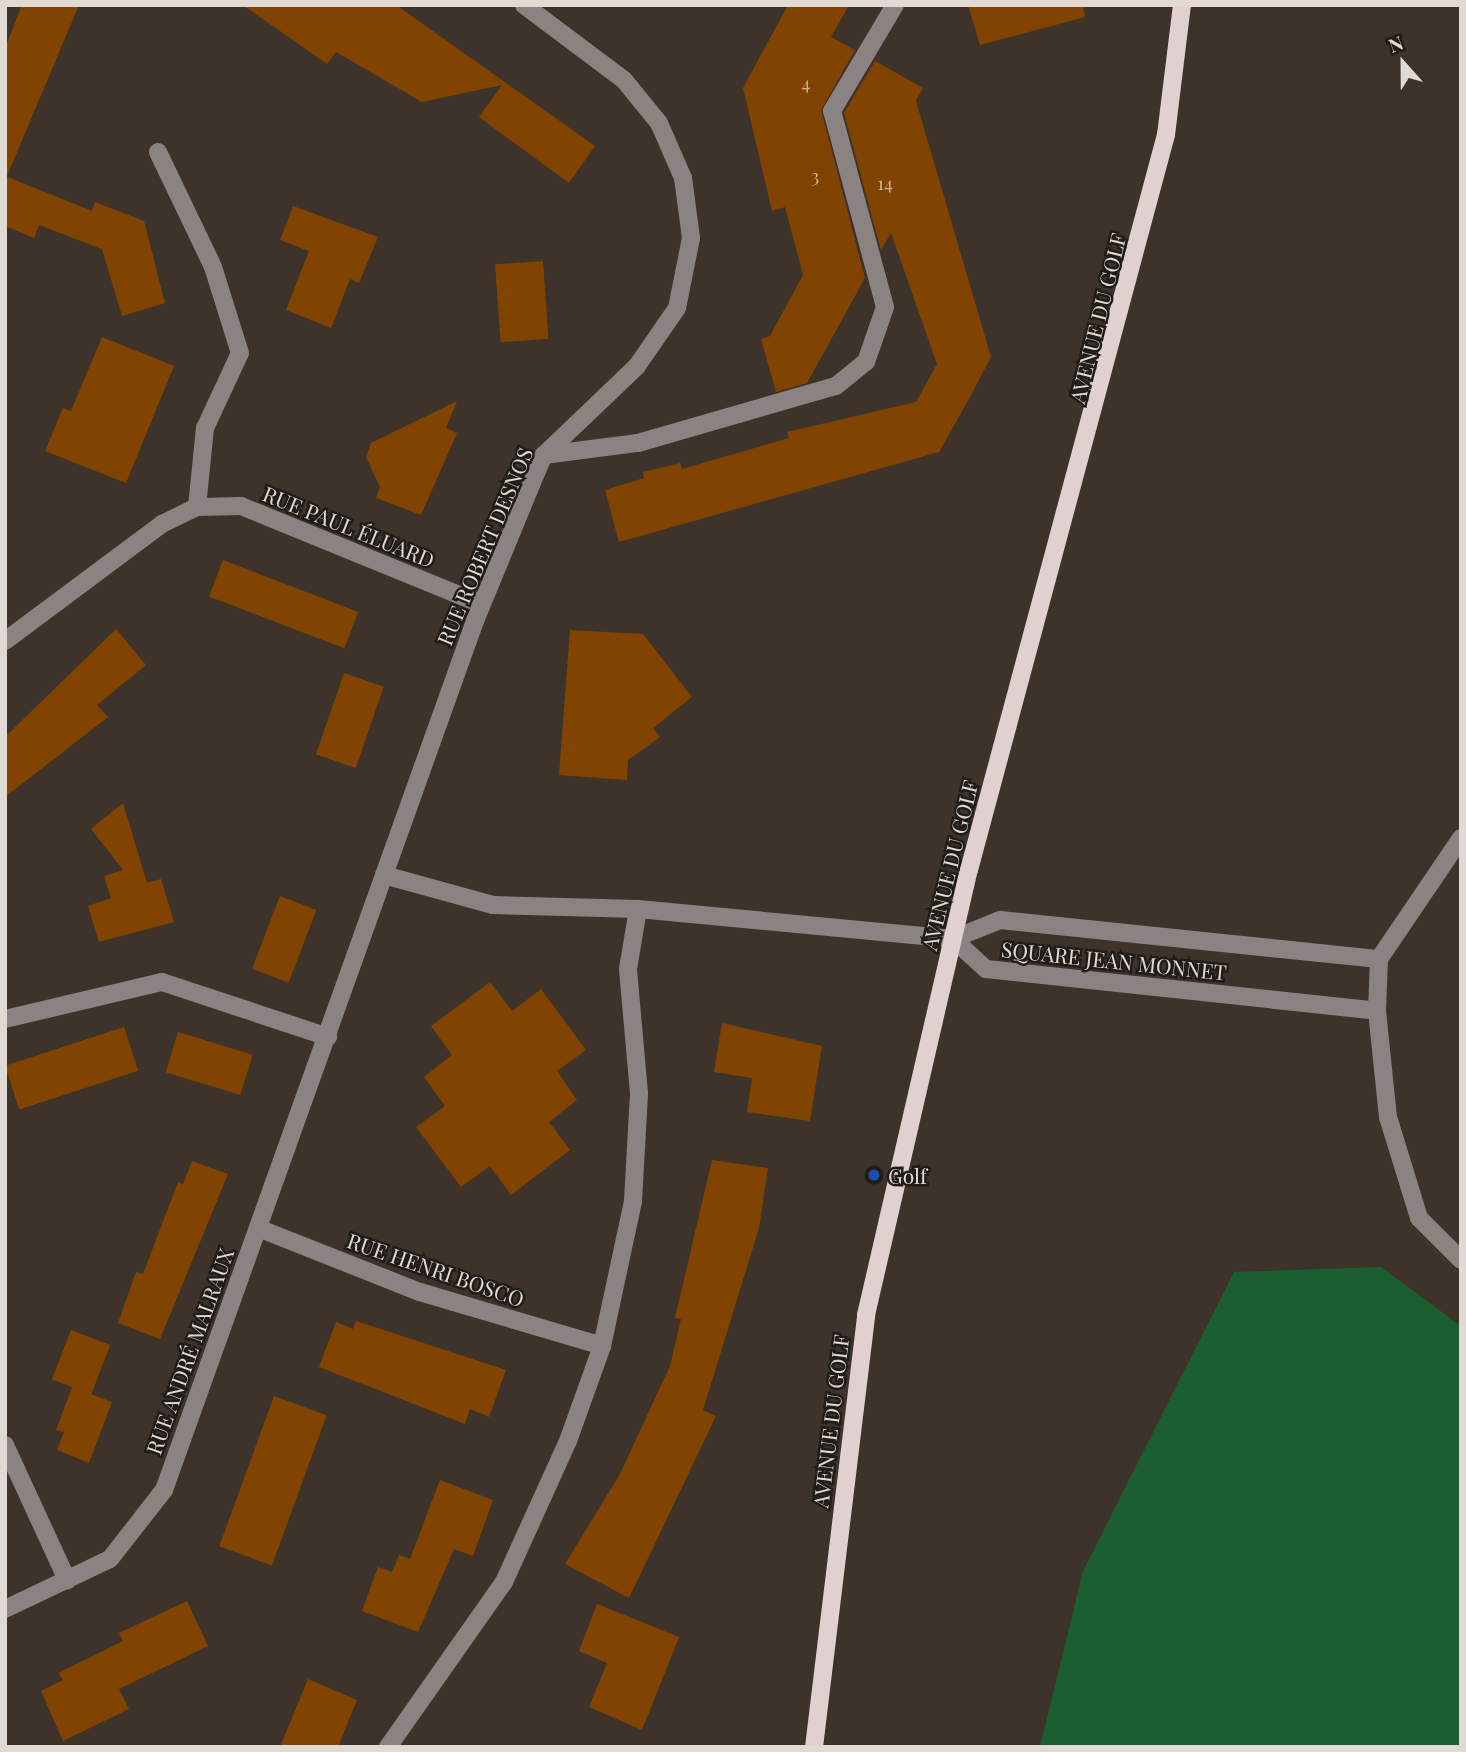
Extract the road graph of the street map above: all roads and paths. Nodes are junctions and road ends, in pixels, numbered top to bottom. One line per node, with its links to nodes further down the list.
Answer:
1 (524, 5): 5 (street, RUE ROBERT DESNOS)
2 (895, 5): 5 (street)
3 (1182, 5): 12 (main road, AVENUE DU GOLF)
4 (158, 152): 6 (street)
5 (544, 455): 7 (street, RUE ROBERT DESNOS)
6 (197, 507): 7 (street, RUE PAUL ÉLUARD); 8 (street, RUE PAUL ÉLUARD)
7 (481, 604): 10 (street, RUE ROBERT DESNOS)
8 (5, 641)
9 (1461, 838): 13 (street)
10 (384, 875): 11 (street); 16 (street, RUE ANDRÉ MALRAUX)
11 (638, 909): 12 (street); 19 (street)
12 (953, 939): 13 (street, SQUARE JEAN MONNET); 14 (street, SQUARE JEAN MONNET); 25 (main road, AVENUE DU GOLF)
13 (1379, 959): 14 (street)
14 (1377, 1011): 18 (street)
15 (5, 1019): 16 (street)
16 (328, 1037): 17 (street, RUE ANDRÉ MALRAUX)
17 (258, 1228): 19 (street, RUE HENRI BOSCO); 22 (street, RUE ANDRÉ MALRAUX)
18 (1461, 1260)
19 (601, 1346): 24 (street)
20 (5, 1445): 21 (street)
21 (10, 1463): 22 (street)
22 (67, 1580): 23 (street, RUE ANDRÉ MALRAUX)
23 (5, 1609)
24 (388, 1747)
25 (814, 1747)

